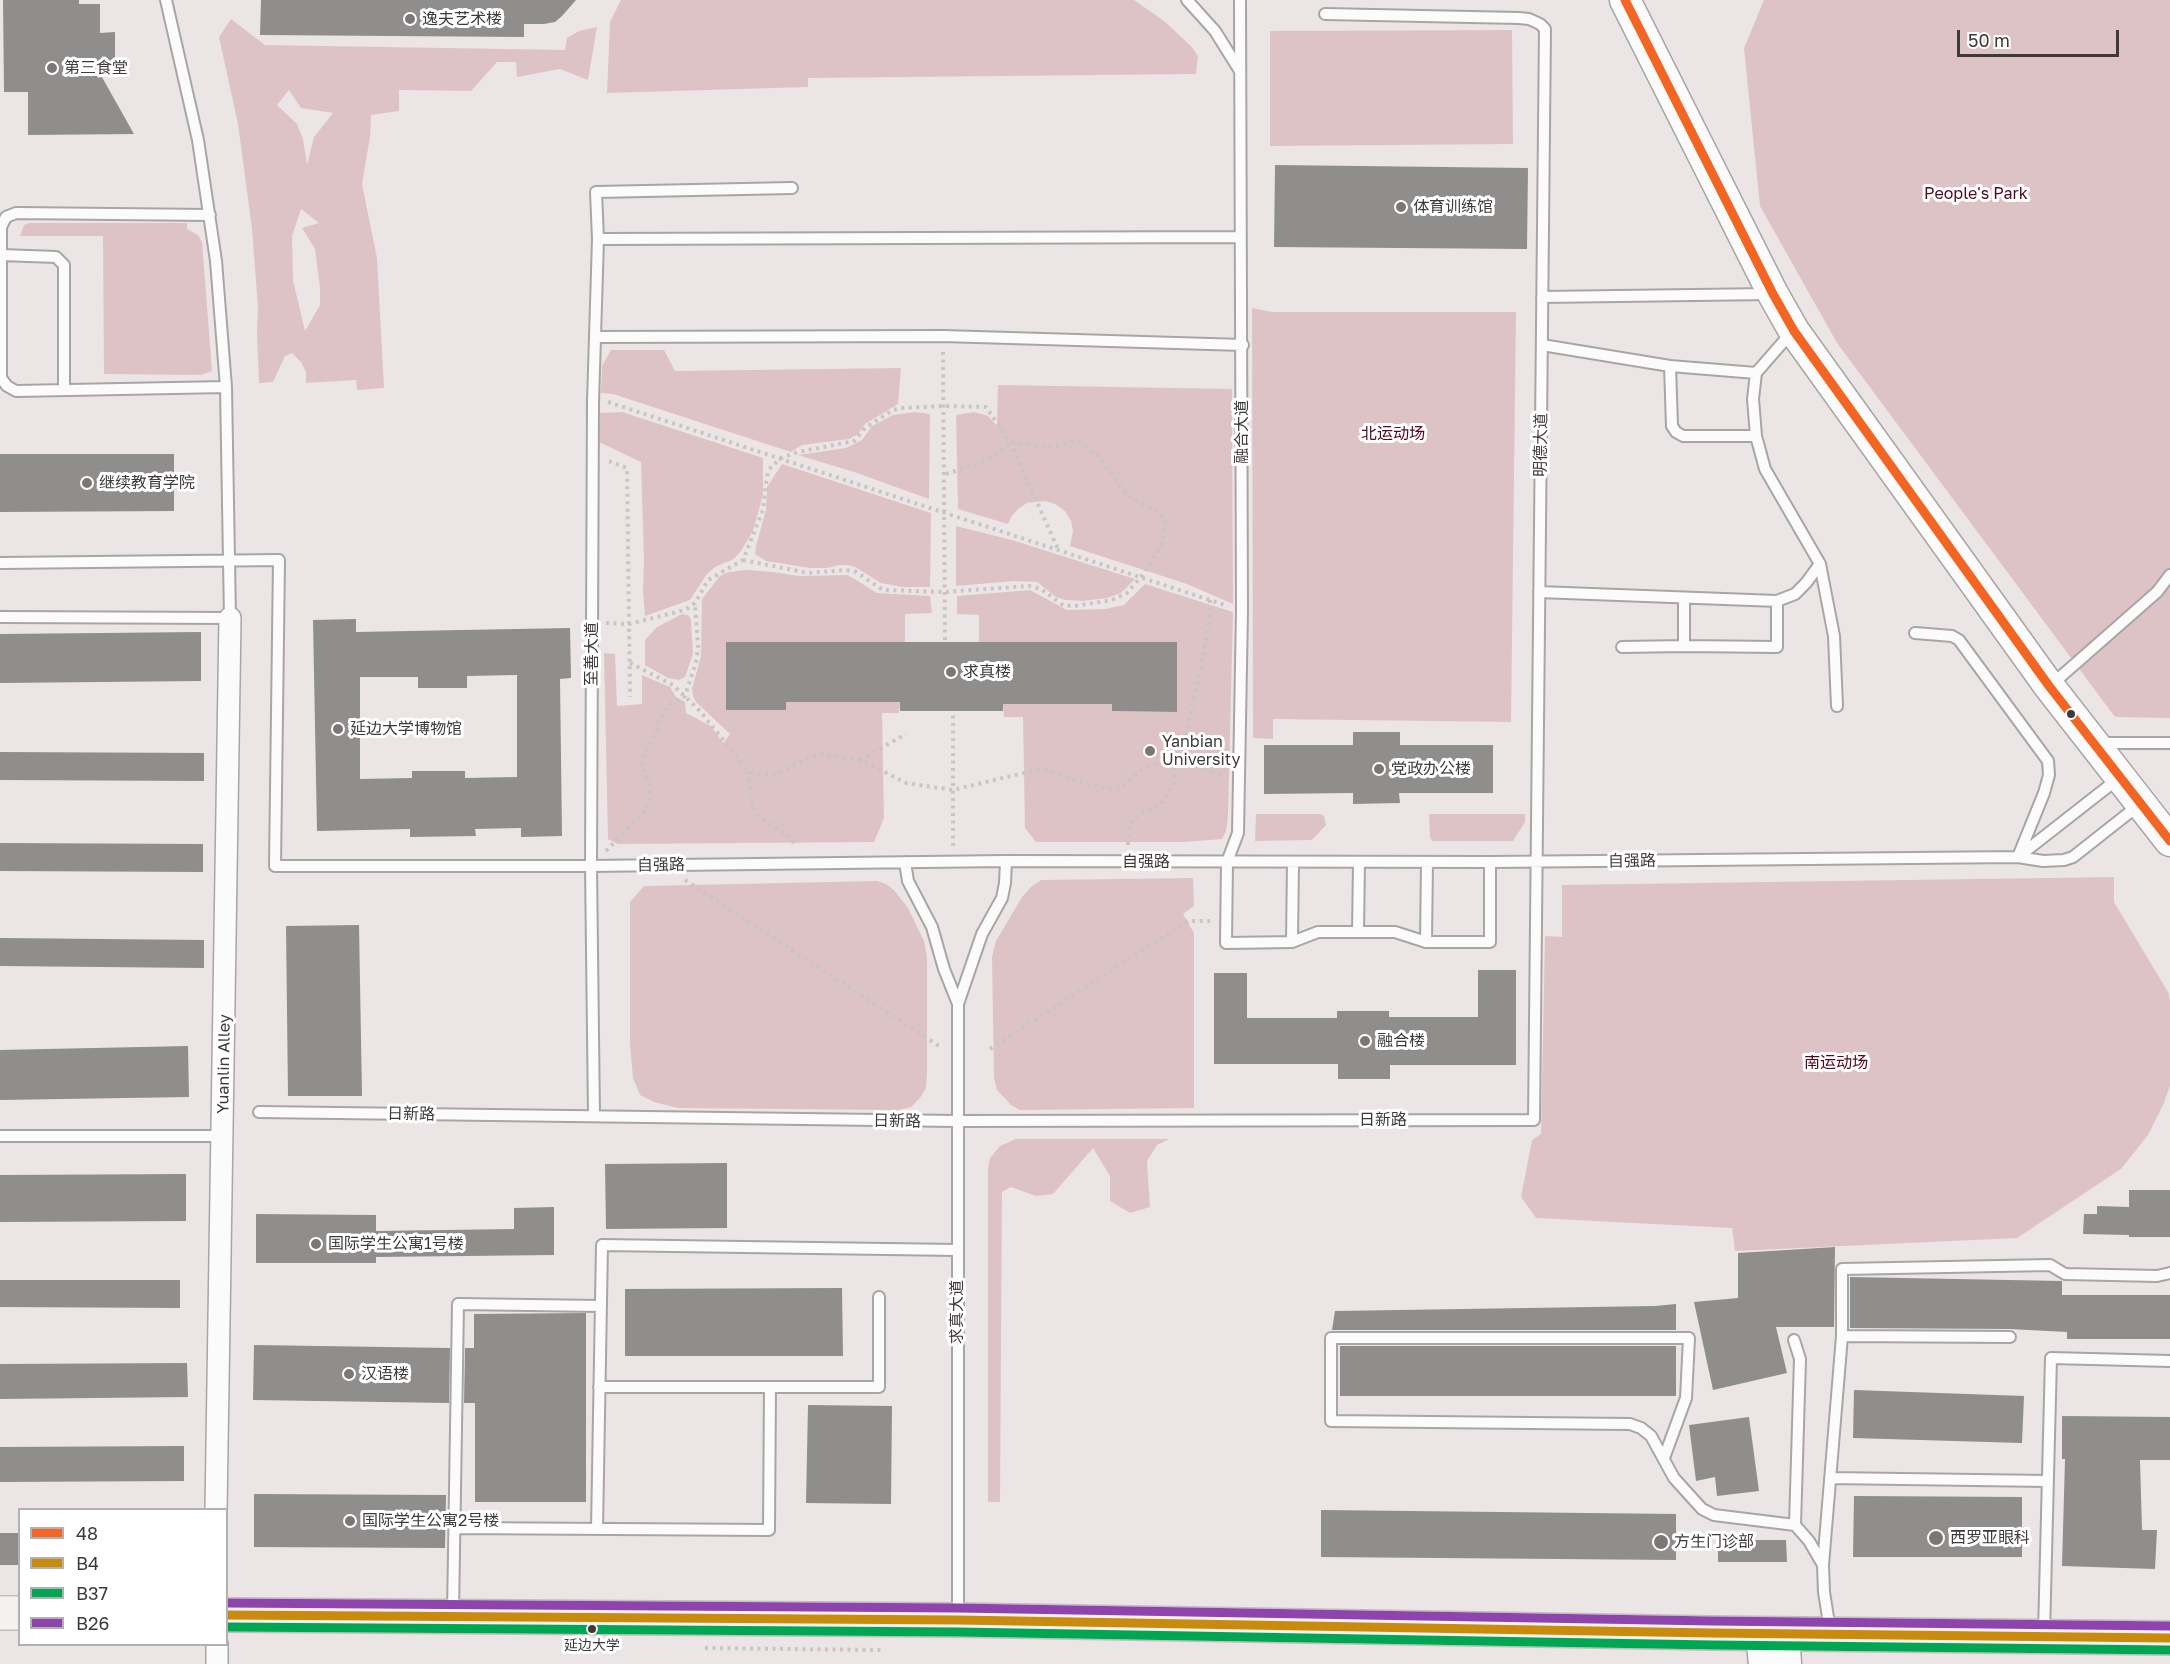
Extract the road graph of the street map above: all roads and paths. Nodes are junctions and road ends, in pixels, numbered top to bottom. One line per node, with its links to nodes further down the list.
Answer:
1 (166, 0): 8 (lane)
2 (1187, 0): 6 (lane)
3 (1240, 0): 6 (lane, 融合大道)
4 (1625, 0): 12 (main road)
5 (1325, 14): 13 (lane, 明德大道)
6 (1241, 72): 9 (lane, 融合大道)
7 (792, 188): 10 (lane, 至善大道)
8 (210, 215): 11 (lane); 21 (lane)
9 (1240, 237): 10 (lane); 17 (lane, 融合大道)
10 (598, 239): 16 (lane, 至善大道)
11 (1, 255): 22 (lane); 22 (lane)
12 (1773, 294): 13 (lane); 14 (main road)
13 (1542, 297): 18 (lane, 明德大道)
14 (1794, 331): 20 (lane); 54 (main road)
15 (943, 336): 16 (lane); 17 (lane); 24 (path)
16 (596, 337): 23 (lane, 至善大道)
17 (1242, 345): 44 (lane, 融合大道)
18 (1542, 345): 19 (lane); 39 (lane, 明德大道)
19 (1670, 366): 20 (lane); 25 (lane)
20 (1756, 373): 25 (lane)
21 (226, 387): 22 (lane); 33 (lane)
22 (64, 390)
23 (592, 402): 27 (lane, 至善大道); 28 (path)
24 (943, 406): 26 (path); 28 (path); 29 (path)
25 (1756, 436): 35 (lane)
26 (1010, 442): 29 (path); 31 (path); 37 (path)
27 (592, 455): 47 (lane, 至善大道); 48 (path)
28 (781, 458): 30 (path); 32 (path)
29 (943, 475): 30 (path)
30 (943, 512): 31 (path); 38 (path)
31 (1058, 550): 37 (path)
32 (743, 560): 38 (path); 43 (path)
33 (229, 561): 34 (lane); 46 (lane); 84 (lane, 自强路)
34 (0, 563)
35 (1820, 564): 42 (lane); 57 (lane)
36 (2170, 574): 54 (lane)
37 (1141, 577): 38 (path); 41 (path)
38 (944, 592): 50 (path)
39 (1539, 592): 40 (lane); 82 (lane, 明德大道)
40 (1684, 598): 42 (lane); 51 (lane)
41 (1210, 600): 44 (path); 62 (path)
42 (1777, 602): 51 (lane)
43 (695, 603): 48 (path); 55 (path)
44 (1242, 610): 67 (lane, 融合大道)
45 (0, 617): 46 (lane)
46 (230, 618): 97 (street, Yuanlin Alley)
47 (592, 623): 48 (path); 84 (lane, 至善大道)
48 (629, 624): 53 (path)
49 (1915, 633): 73 (lane)
50 (945, 642)
51 (1684, 646): 52 (lane)
52 (1622, 647)
53 (630, 663): 55 (path); 56 (path)
54 (2049, 686): 60 (main road)
55 (685, 696): 65 (path); 84 (path)
56 (630, 697)
57 (1837, 706)
58 (953, 711): 68 (path)
59 (906, 734): 64 (path)
60 (2093, 743): 61 (lane); 66 (main road)
61 (2170, 743)
62 (1186, 754): 63 (path); 67 (path)
63 (1177, 758): 68 (path); 71 (path)
64 (859, 761): 65 (path); 68 (path)
65 (748, 771): 72 (path)
66 (2120, 777): 69 (main road); 73 (lane)
67 (1239, 783): 77 (lane, 融合大道)
68 (953, 790): 76 (path)
69 (2140, 804): 70 (main road); 73 (lane, 自强路)
70 (2170, 841)
71 (1128, 845)
72 (795, 847)
73 (2018, 857): 82 (lane, 自强路)
74 (1006, 861): 76 (lane, 自强路); 77 (lane, 自强路); 89 (lane)
75 (905, 862): 76 (lane, 自强路); 83 (lane, 自强路); 89 (lane)
76 (953, 862)
77 (1227, 862): 78 (lane, 自强路); 85 (lane, 融合大道)
78 (1293, 862): 79 (lane, 自强路); 87 (lane)
79 (1359, 862): 80 (lane, 自强路); 86 (lane)
80 (1427, 862): 81 (lane, 自强路); 88 (lane)
81 (1490, 862): 82 (lane, 自强路); 88 (lane)
82 (1537, 862): 94 (lane, 明德大道)
83 (662, 865): 84 (lane, 自强路); 91 (path)
84 (591, 866): 93 (lane, 至善大道)
85 (1226, 920): 87 (lane, 融合大道); 90 (path)
86 (1358, 932): 87 (lane); 88 (lane)
87 (1292, 942)
88 (1426, 942)
89 (958, 1004): 91 (lane, 求真大道)
90 (990, 1049)
91 (958, 1059): 95 (lane, 求真大道)
92 (259, 1112): 93 (lane, 日新路)
93 (594, 1116): 95 (lane, 日新路)
94 (1534, 1120): 95 (lane, 日新路)
95 (957, 1121): 98 (lane, 求真大道)
96 (0, 1136): 97 (lane)
97 (223, 1136): 111 (street, Yuanlin Alley)
98 (957, 1250): 101 (lane); 120 (lane, 求真大道)
99 (2170, 1272): 102 (lane)
100 (879, 1297): 107 (lane)
101 (600, 1306): 106 (lane); 113 (lane)
102 (1842, 1336): 103 (lane); 109 (lane)
103 (2010, 1337)
104 (1794, 1340): 112 (lane)
105 (2170, 1361): 110 (lane)
106 (599, 1387): 107 (lane); 114 (lane)
107 (770, 1387): 114 (lane)
108 (1664, 1458): 108 (lane); 112 (lane)
109 (1830, 1478): 110 (lane); 115 (lane)
110 (2048, 1481): 122 (lane)
111 (216, 1508)
112 (1795, 1525): 115 (lane)
113 (454, 1528): 114 (lane); 119 (lane)
114 (597, 1529)
115 (1823, 1565): 121 (lane)
116 (0, 1613): 117 (main road)
117 (18, 1613)
118 (228, 1615): 119 (main road)
119 (453, 1617): 120 (main road)
120 (958, 1620): 126 (main road)
121 (1831, 1634): 122 (main road); 126 (main road)
122 (2044, 1636): 123 (main road)
123 (2170, 1638)
124 (217, 1646): 128 (street)
125 (705, 1648): 127 (path)
126 (1774, 1649)
127 (881, 1650)
128 (217, 1664)

